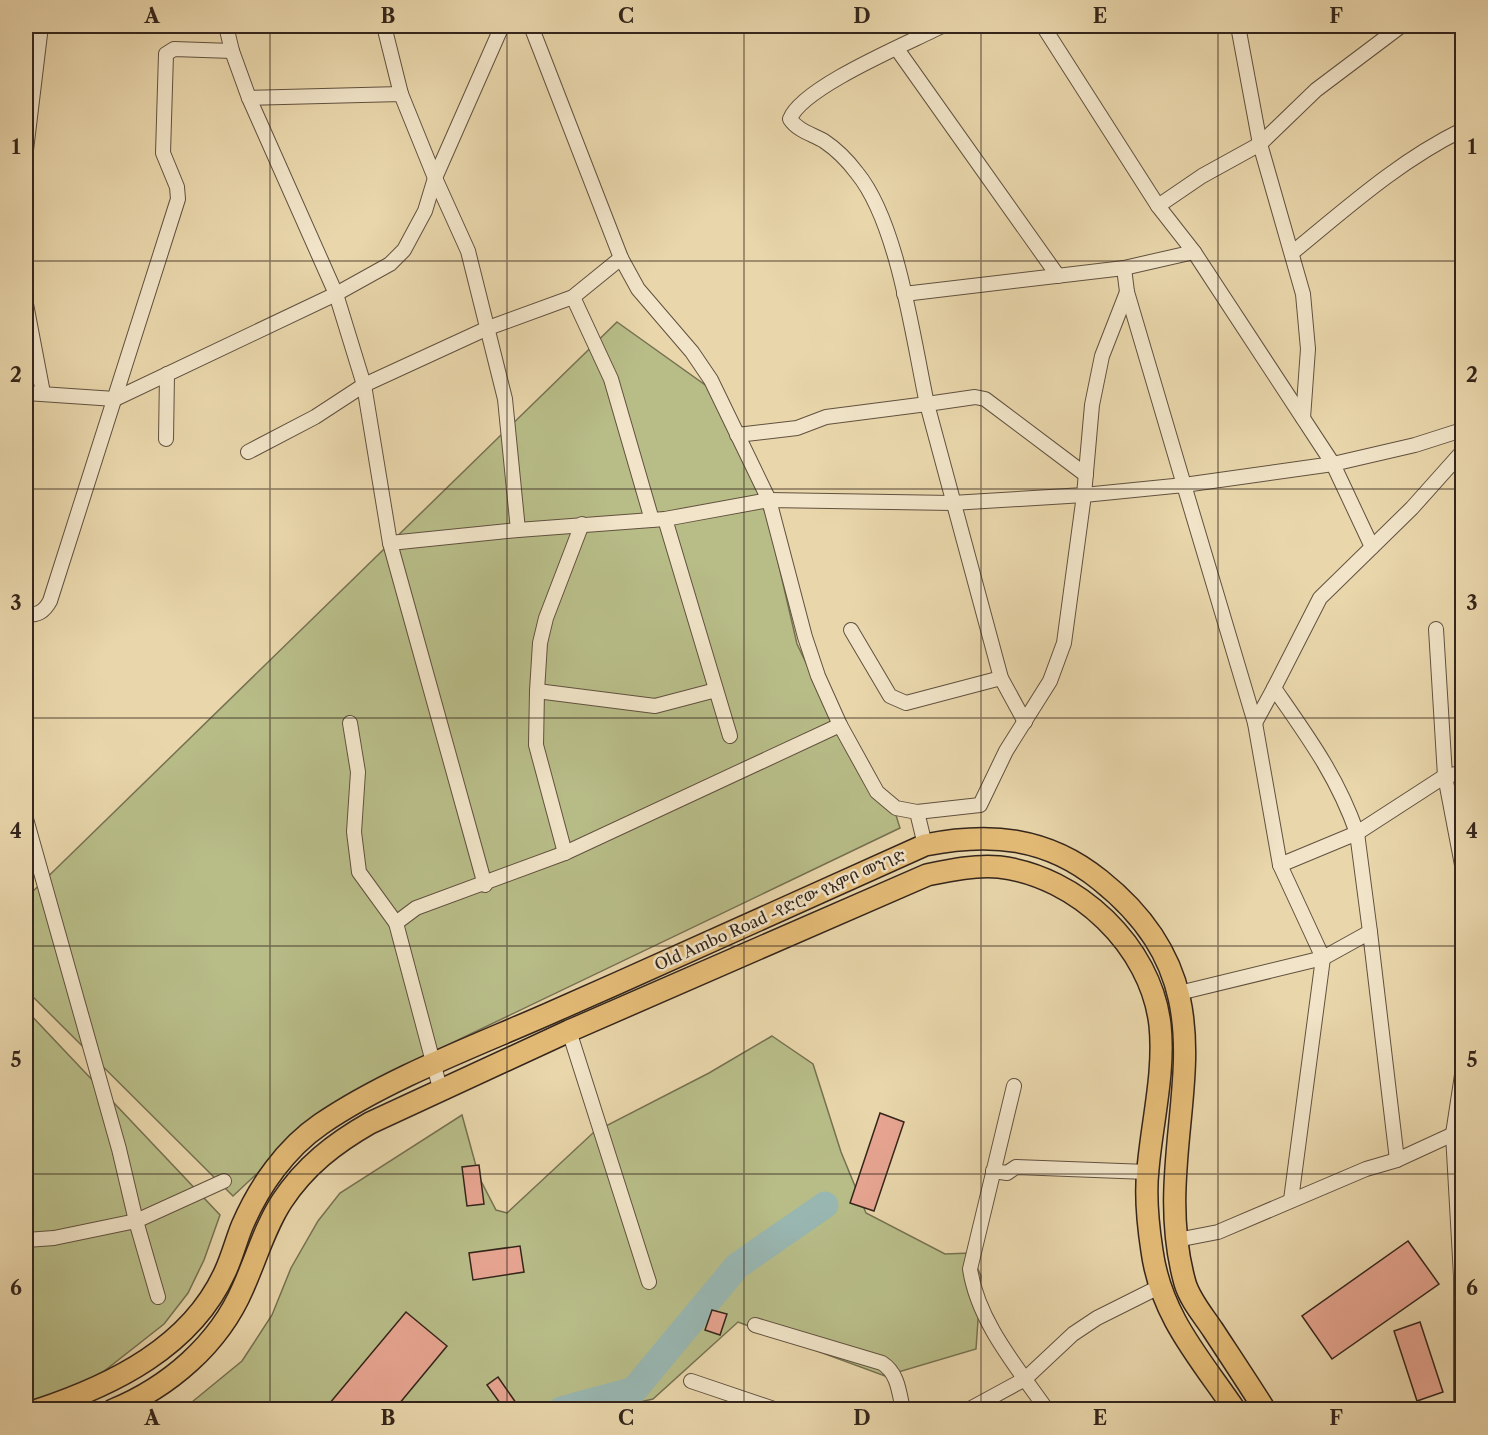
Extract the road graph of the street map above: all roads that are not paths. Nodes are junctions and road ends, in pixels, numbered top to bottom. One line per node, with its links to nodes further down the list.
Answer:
1 (41, 26): 16 (street)
2 (226, 26): 11 (street)
3 (384, 26): 12 (street)
4 (501, 26): 17 (street)
5 (531, 26): 21 (street)
6 (942, 26): 10 (street)
7 (1043, 26): 18 (street)
8 (1238, 26): 15 (street)
9 (1401, 26): 15 (street)
10 (897, 49): 23 (street); 26 (street)
11 (232, 51): 13 (street); 34 (street)
12 (401, 94): 13 (street); 17 (street)
13 (249, 98): 25 (street)
14 (1462, 130): 20 (street)
15 (1260, 144): 18 (street); 20 (street)
16 (26, 150)
17 (435, 178): 25 (street); 29 (street)
18 (1158, 206): 19 (street)
19 (1194, 252): 22 (street); 36 (street)
20 (1293, 252): 36 (street)
21 (621, 258): 27 (street); 38 (street)
22 (1124, 268): 23 (street); 24 (street)
23 (1058, 276): 26 (street)
24 (1127, 292): 43 (street); 44 (street)
25 (336, 294): 30 (street); 31 (street)
26 (904, 294): 35 (street)
27 (573, 297): 29 (street); 48 (street)
28 (26, 304): 33 (street)
29 (488, 328): 31 (street); 50 (street)
30 (168, 374): 34 (street); 39 (street)
31 (364, 386): 40 (street); 51 (street)
32 (26, 393): 33 (street)
33 (43, 393): 34 (street)
34 (115, 399): 53 (street)
35 (927, 404): 38 (street); 43 (street); 47 (street)
36 (1303, 418): 42 (street)
37 (1462, 430): 42 (street)
38 (737, 435): 46 (street)
39 (166, 439)
40 (248, 452)
41 (1462, 452): 52 (street)
42 (1333, 464): 44 (street); 52 (street)
43 (1086, 476): 45 (street)
44 (1184, 485): 45 (street); 62 (street)
45 (1084, 495): 47 (street); 60 (street)
46 (769, 500): 47 (street); 48 (street); 63 (street)
47 (952, 503): 56 (street)
48 (659, 520): 49 (street); 58 (street)
49 (582, 524): 50 (street); 59 (street)
50 (518, 530): 51 (street)
51 (390, 543): 74 (street)
52 (1372, 547): 57 (street)
53 (26, 615)
54 (1436, 629): 66 (street)
55 (851, 630): 56 (street)
56 (1001, 678): 60 (street)
57 (1274, 688): 62 (street); 69 (street)
58 (716, 690): 59 (street); 64 (street)
59 (537, 691): 71 (street)
60 (1025, 722): 67 (street)
61 (350, 723): 76 (street)
62 (1255, 723): 72 (street)
63 (840, 724): 67 (street); 71 (street)
64 (730, 736)
65 (1462, 773): 66 (street)
66 (1445, 776): 69 (street); 73 (street)
67 (917, 812): 70 (street)
68 (26, 819): 93 (street)
69 (1356, 833): 72 (street); 78 (street)
70 (925, 845): 75 (main road, Old Ambo Road -የድሮው የአምቦ መንገድ); 82 (main road, Old Ambo Road -የድሮው የአምቦ መንገድ)
71 (565, 853): 74 (street)
72 (1280, 865): 79 (street)
73 (1462, 865)
74 (485, 885): 76 (street)
75 (1131, 910): 77 (main road); 80 (main road, Old Ambo Road -የድሮው የአምቦ መንገድ)
76 (396, 923): 82 (street)
77 (1113, 929): 81 (main road, Old Ambo Road -የድሮው የአምቦ መንገድ); 90 (main road, Old Ambo Road -የድሮው የአምቦ መንገድ)
78 (1370, 932): 79 (street); 88 (street)
79 (1323, 958): 80 (street); 92 (street)
80 (1179, 993): 95 (main road, Old Ambo Road -የድሮው የአምቦ መንገድ)
81 (569, 1031): 85 (main road, Old Ambo Road -የድሮው የአምቦ መንገድ); 96 (street)
82 (432, 1065): 85 (street); 102 (main road, Old Ambo Road -የድሮው የአምቦ መንገድ)
83 (1462, 1075): 86 (street)
84 (1014, 1086): 89 (street)
85 (441, 1092): 103 (main road, Old Ambo Road -የድሮው የአምቦ መንገድ)
86 (1458, 1132): 87 (street); 88 (street)
87 (1459, 1157): 110 (street)
88 (1397, 1160): 92 (street)
89 (993, 1171): 90 (street); 100 (street)
90 (1147, 1172): 97 (main road, Old Ambo Road -የድሮው የአምቦ መንገድ)
91 (224, 1181): 93 (street)
92 (1291, 1200): 95 (street)
93 (136, 1221): 94 (street); 98 (street)
94 (26, 1240)
95 (1177, 1240): 109 (main road, Old Ambo Road -የድሮው የአምቦ መንገድ)
96 (649, 1282)
97 (1159, 1287): 100 (street); 108 (main road, Old Ambo Road -የድሮው የአምቦ መንገድ)
98 (158, 1297)
99 (755, 1325): 105 (street)
100 (1025, 1379): 106 (street); 107 (street)
101 (691, 1381): 104 (street)
102 (38, 1410)
103 (113, 1410)
104 (777, 1410)
105 (903, 1410)
106 (968, 1410)
107 (1047, 1410)
108 (1235, 1410)
109 (1265, 1410)
110 (1461, 1410)

